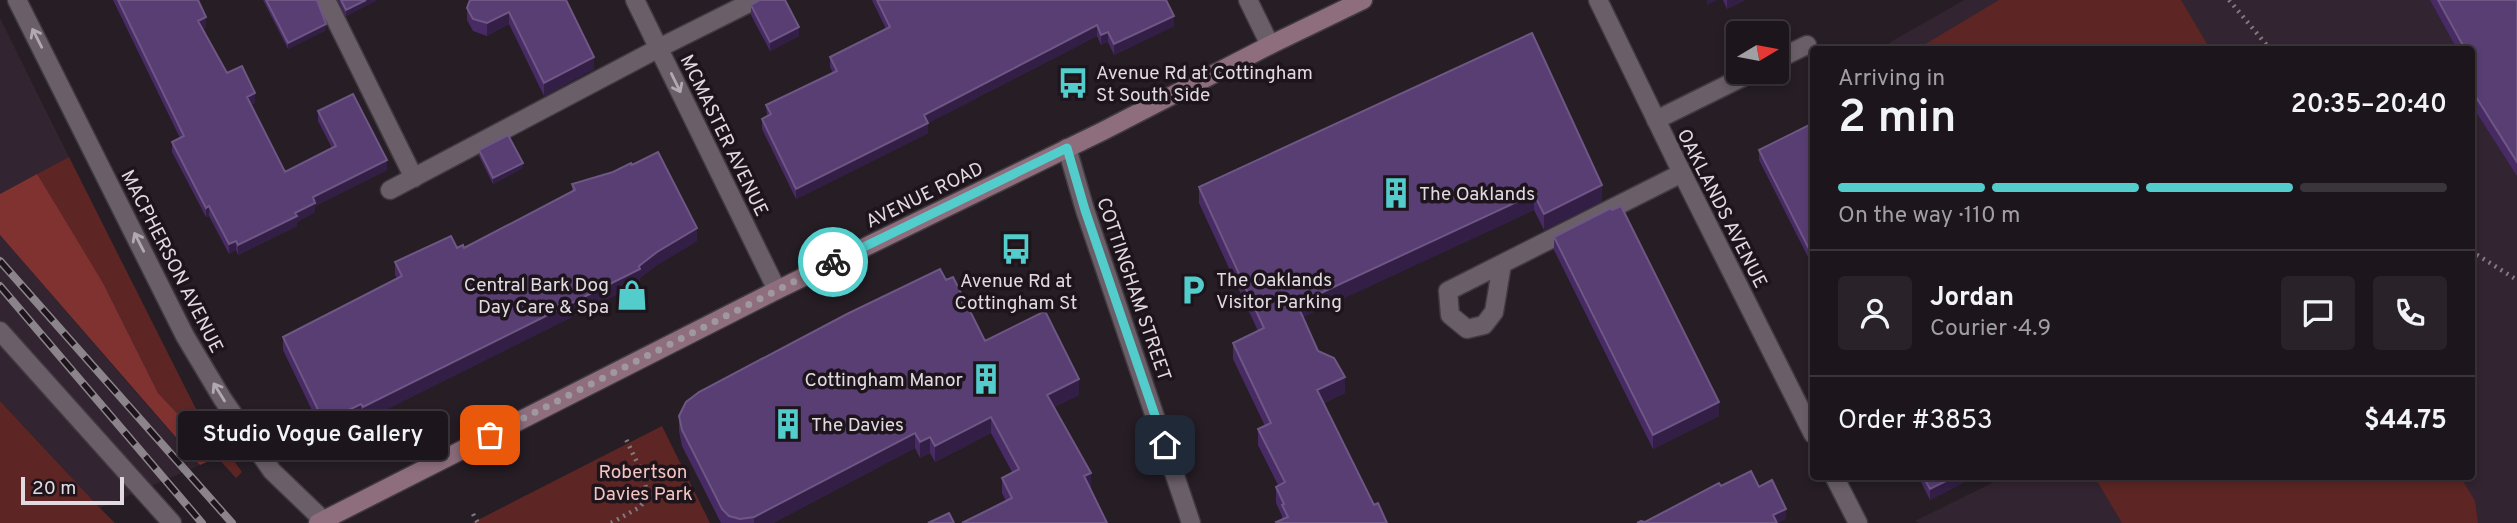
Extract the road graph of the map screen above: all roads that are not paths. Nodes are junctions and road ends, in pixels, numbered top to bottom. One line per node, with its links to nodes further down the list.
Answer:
1 (18, 0): 23 (street, MACPHERSON AVENUE, one-way to 1)
2 (326, 0): 16 (street)
3 (635, 0): 10 (street, MCMASTER AVENUE)
4 (755, 0): 10 (street)
5 (1248, 0): 8 (street)
6 (1363, 0): 8 (main road, AVENUE ROAD)
7 (1598, 0): 13 (street, OAKLANDS AVENUE)
8 (1270, 45): 14 (main road, AVENUE ROAD)
9 (1807, 45): 11 (street)
10 (659, 48): 16 (street); 19 (street, MCMASTER AVENUE, one-way to 19)
11 (1789, 54)
12 (1729, 84): 13 (street)
13 (1656, 120): 15 (street, OAKLANDS AVENUE)
14 (1067, 148): 19 (main road, AVENUE ROAD); 25 (street, COTTINGHAM STREET)
15 (1682, 173): 18 (street); 21 (street, OAKLANDS AVENUE)
16 (414, 178): 17 (street)
17 (390, 190)
18 (1502, 264)
19 (777, 290): 23 (main road, AVENUE ROAD)
20 (0, 331): 24 (street)
21 (1810, 427)
22 (1836, 480): 26 (street)
23 (321, 522)
24 (172, 523)
25 (1191, 523)
26 (1857, 523)

